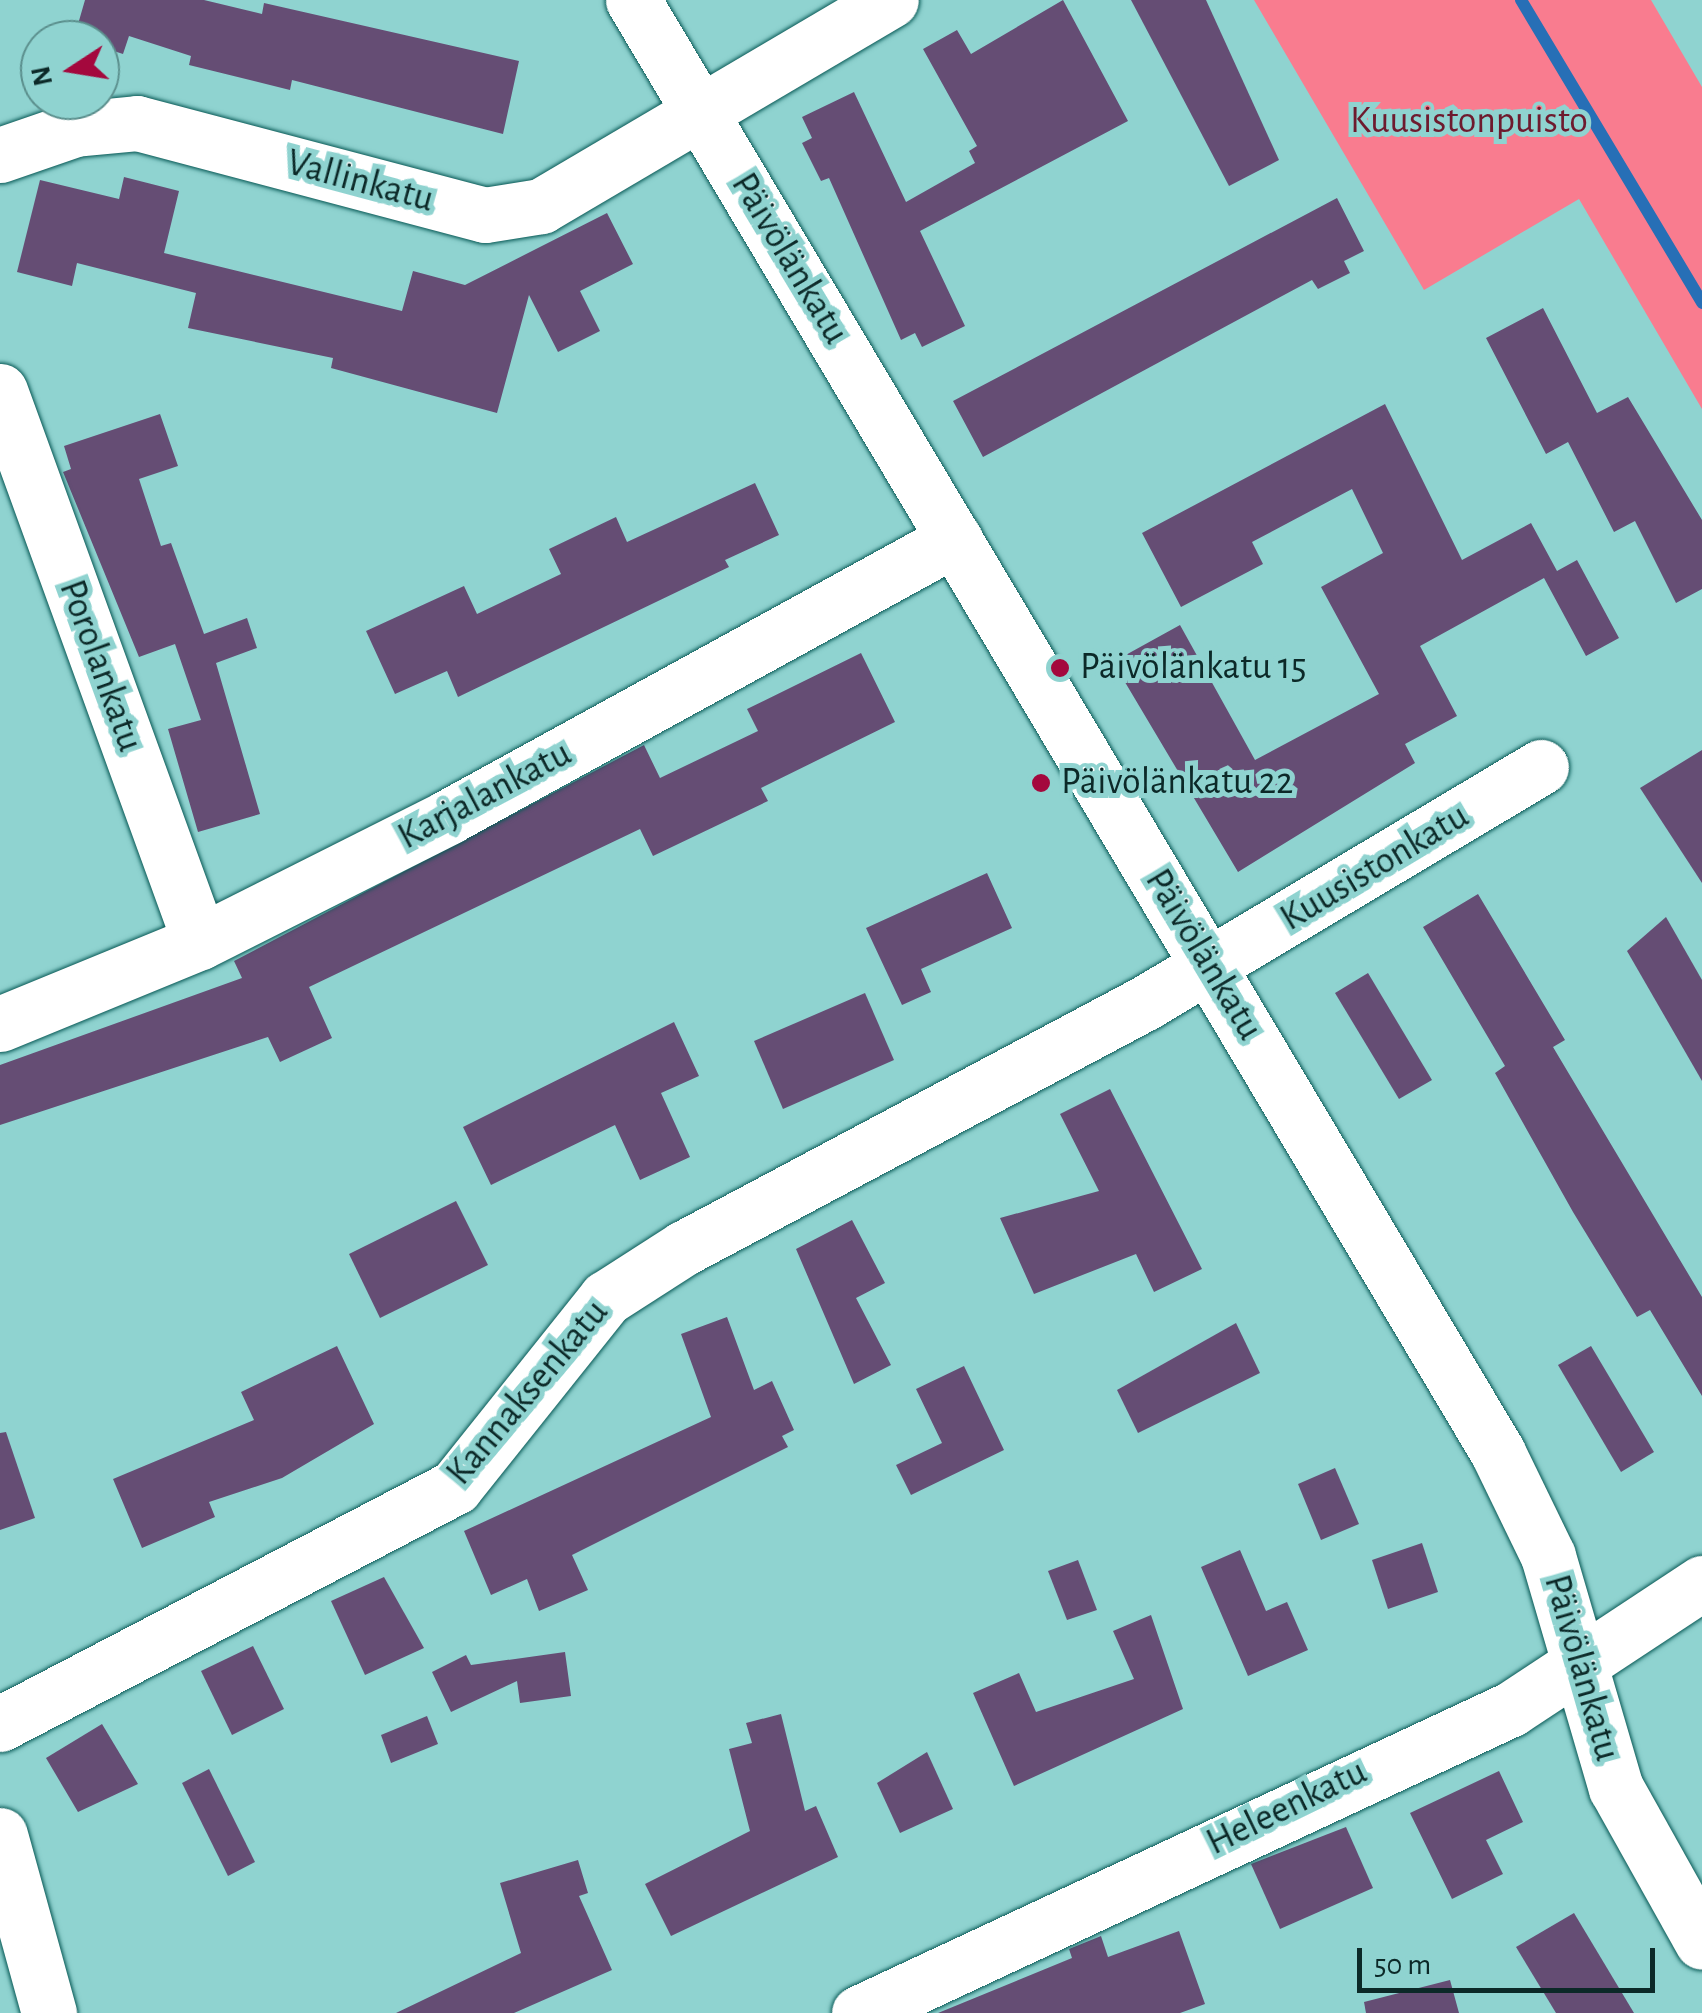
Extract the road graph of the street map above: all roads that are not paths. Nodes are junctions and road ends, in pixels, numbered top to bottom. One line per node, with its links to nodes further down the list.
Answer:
1 (634, 0): 3 (street, Päivölänkatu)
2 (891, 0): 3 (street, Vallinkatu)
3 (701, 111): 4 (street, Vallinkatu); 6 (street, Päivölänkatu)
4 (0, 155)
5 (0, 391): 8 (street, Porolankatu)
6 (955, 539): 8 (street, Karjalankatu); 9 (street, Päivölänkatu)
7 (1541, 768): 9 (street, Kuusistonkatu)
8 (200, 942): 10 (street, Karjalankatu)
9 (1209, 966): 12 (street, Päivölänkatu); 13 (street, Kannaksenkatu)
10 (0, 1024)
11 (1702, 1584): 12 (street, Heleenkatu)
12 (1578, 1664): 15 (street, Päivölänkatu); 17 (street, Heleenkatu)
13 (0, 1724)
14 (0, 1836): 16 (street)
15 (1702, 1942)
16 (49, 2013)
17 (860, 2013)

